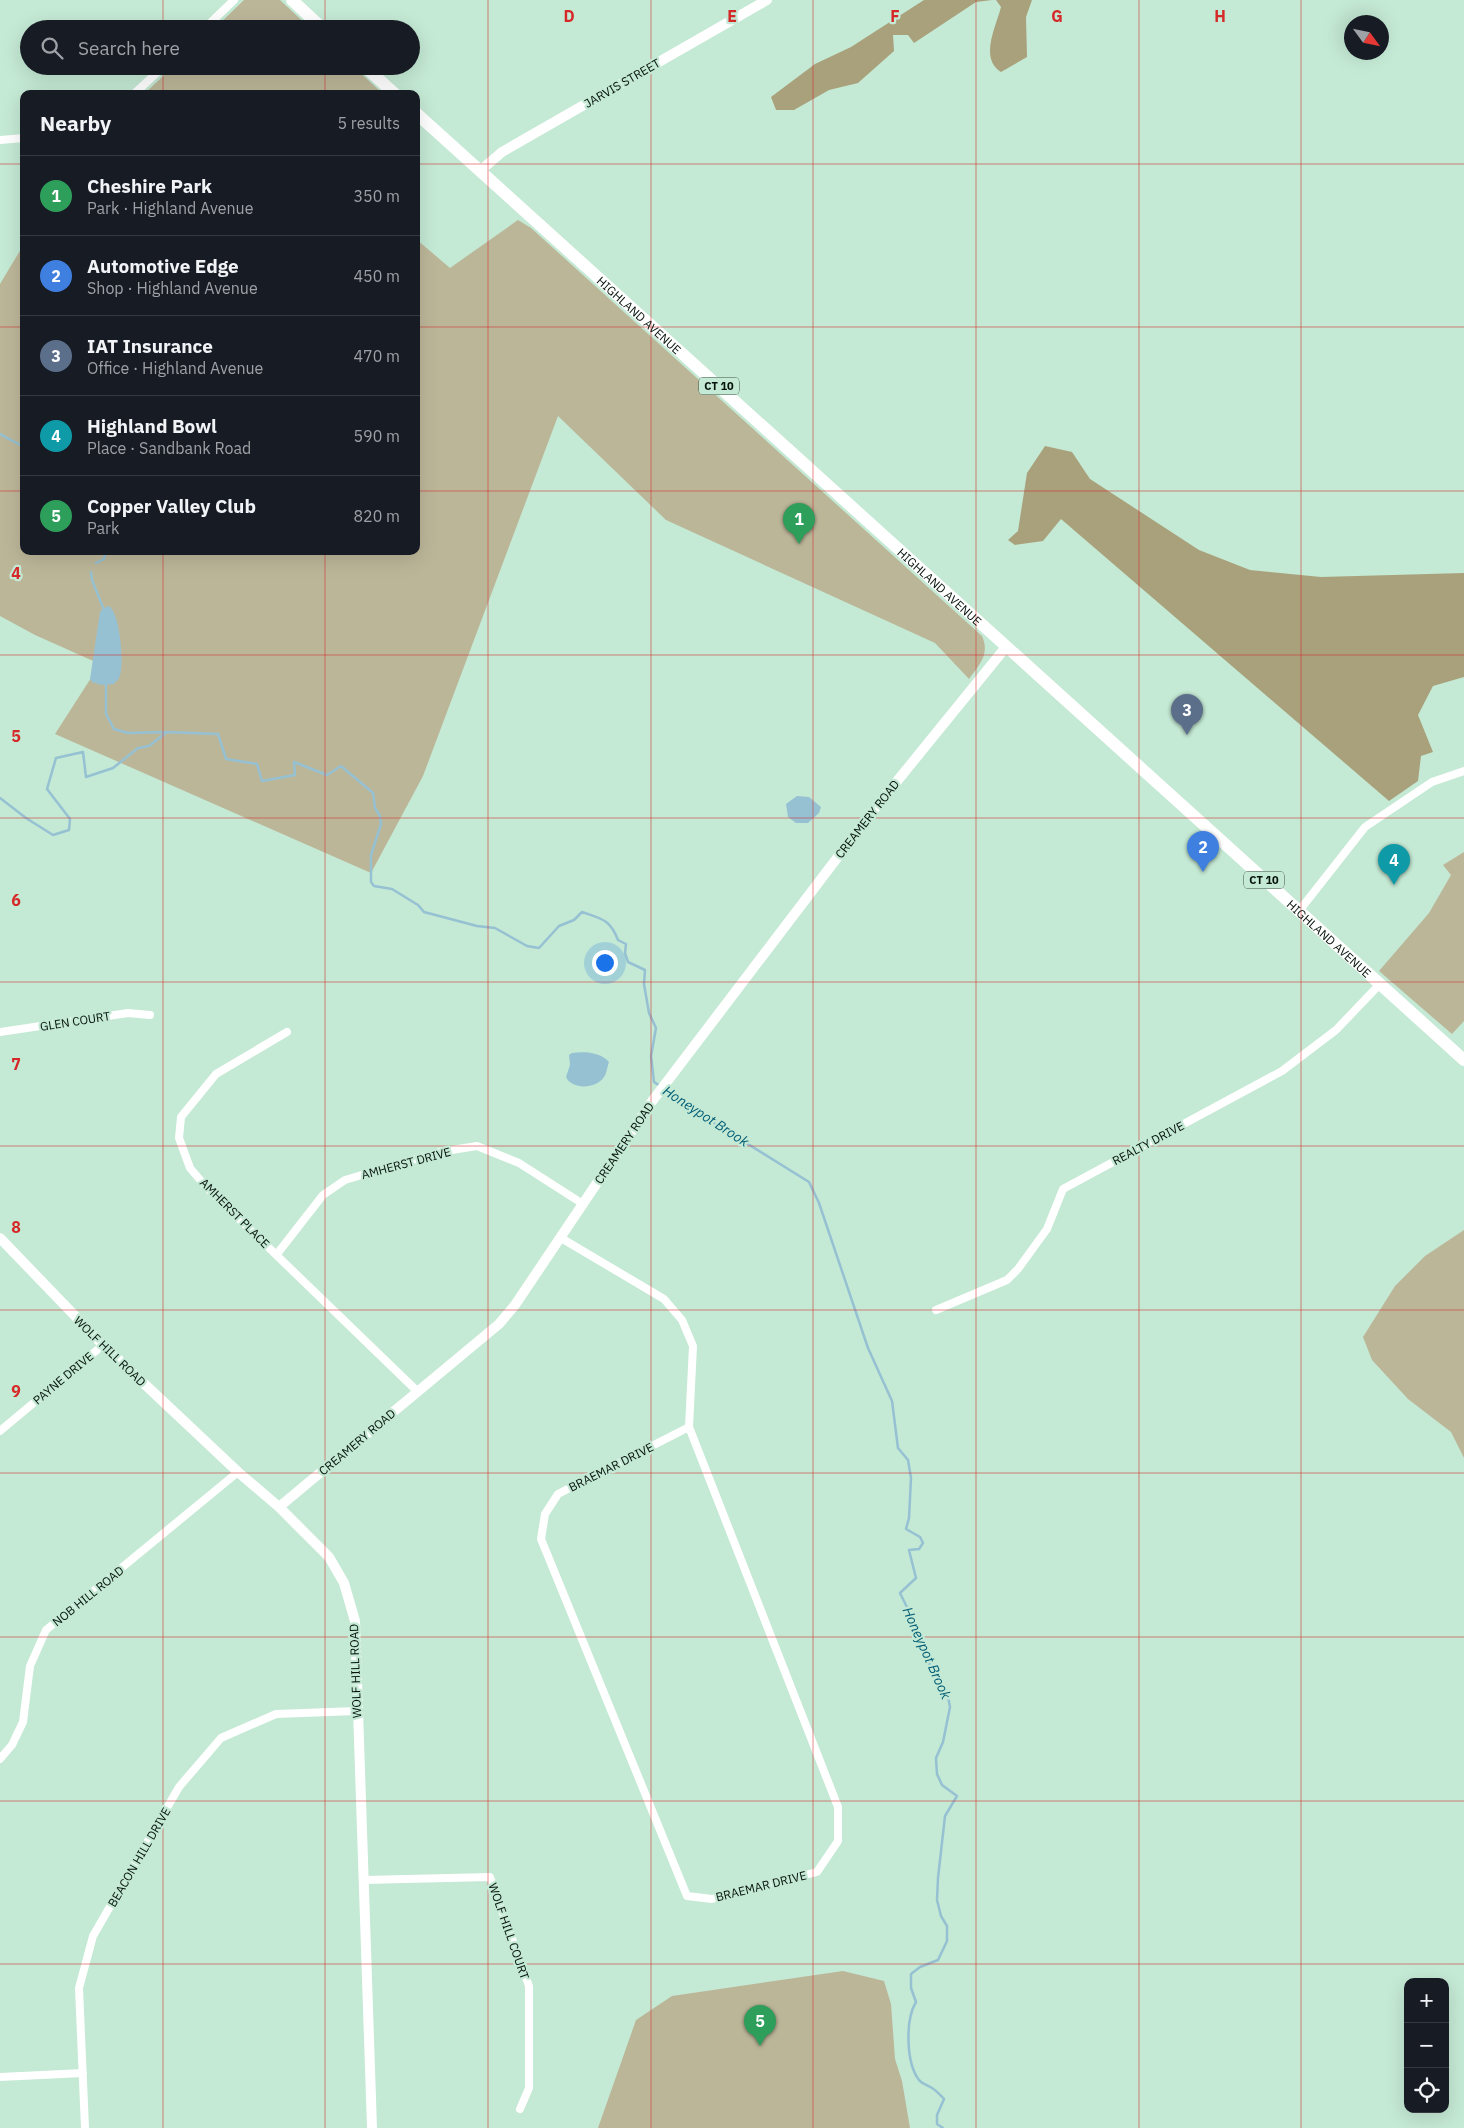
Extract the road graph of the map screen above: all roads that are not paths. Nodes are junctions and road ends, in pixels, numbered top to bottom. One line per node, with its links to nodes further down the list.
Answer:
1 (234, 0): 4 (street)
2 (292, 0): 5 (highway)
3 (767, 0): 13 (street, JARVIS STREET)
4 (213, 20)
5 (313, 20)
6 (154, 75): 8 (street)
7 (374, 75): 9 (highway)
8 (138, 90)
9 (391, 90)
10 (420, 117): 13 (highway, HIGHLAND AVENUE / CT 10)
11 (20, 138): 12 (street)
12 (0, 140)
13 (481, 170): 14 (highway, HIGHLAND AVENUE / CT 10)
14 (1006, 647): 16 (highway, HIGHLAND AVENUE / CT 10); 22 (street, CREAMERY ROAD)
15 (1464, 771): 16 (street)
16 (1299, 911): 17 (highway, HIGHLAND AVENUE / CT 10)
17 (1379, 985): 21 (highway, HIGHLAND AVENUE / CT 10); 26 (street, REALTY DRIVE)
18 (150, 1015): 19 (street, GLEN COURT)
19 (0, 1032)
20 (287, 1032): 25 (street, AMHERST PLACE)
21 (1464, 1060)
22 (583, 1204): 24 (street, CREAMERY ROAD); 25 (street, AMHERST DRIVE)
23 (0, 1238): 27 (street, WOLF HILL ROAD)
24 (561, 1238): 28 (street, CREAMERY ROAD); 29 (street, BRAEMAR DRIVE)
25 (277, 1254): 28 (street, AMHERST PLACE)
26 (936, 1310)
27 (103, 1345): 30 (street, PAYNE DRIVE); 31 (street, WOLF HILL ROAD)
28 (417, 1391): 32 (street, CREAMERY ROAD)
29 (689, 1427): 29 (street, BRAEMAR DRIVE)
30 (0, 1431)
31 (238, 1472): 32 (street, WOLF HILL ROAD); 34 (street, NOB HILL ROAD)
32 (279, 1507): 33 (street, WOLF HILL ROAD)
33 (356, 1711): 35 (street, WOLF HILL ROAD); 36 (street, BEACON HILL DRIVE)
34 (0, 1759)
35 (364, 1880): 38 (street, WOLF HILL COURT); 40 (street, WOLF HILL ROAD)
36 (83, 2073): 37 (street); 39 (street, BEACON HILL DRIVE)
37 (0, 2077)
38 (520, 2109)
39 (85, 2128)
40 (372, 2128)

